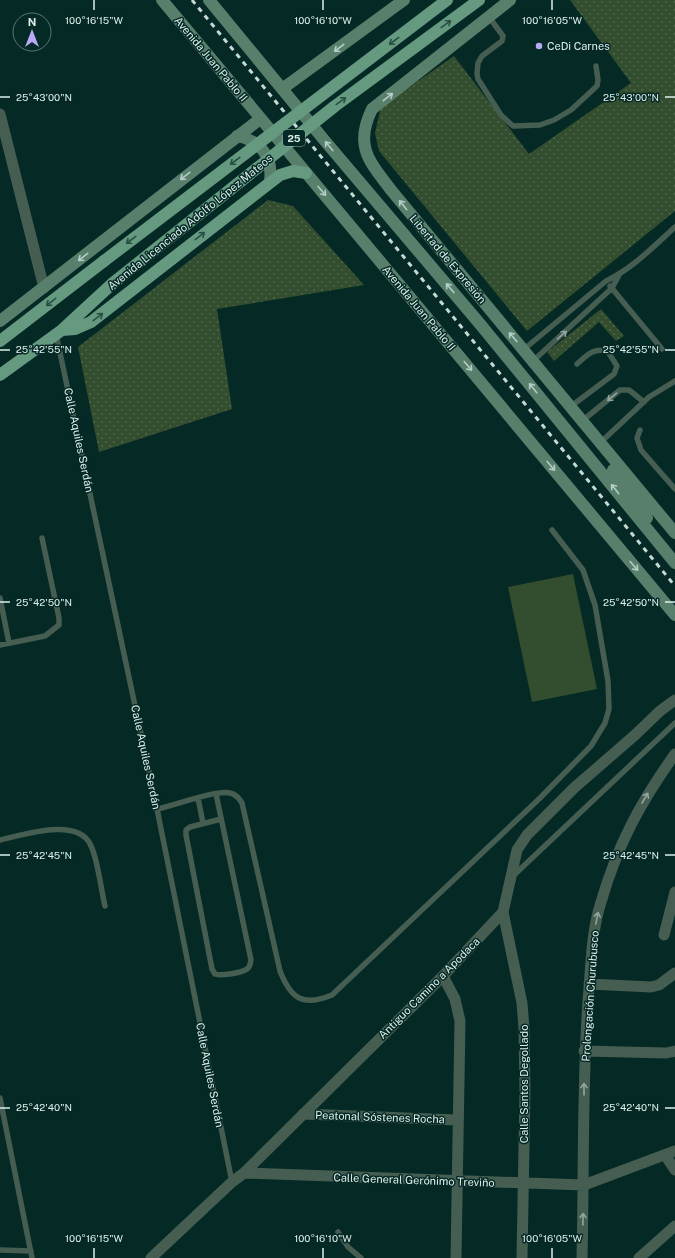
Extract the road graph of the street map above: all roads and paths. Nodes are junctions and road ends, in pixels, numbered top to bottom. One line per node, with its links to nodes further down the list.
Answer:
1 (162, 0): 11 (main road, Avenida Juan Pablo II)
2 (209, 0): 9 (main road)
3 (404, 0): 9 (main road, one-way to 9)
4 (447, 0): 23 (main road, Avenida Licenciado Adolfo López Mateos / 25, one-way to 23, bridge)
5 (479, 0): 22 (main road, Avenida Licenciado Adolfo López Mateos / 25, one-way to 5, bridge)
6 (510, 0): 7 (main road, Libertad de Expresión)
7 (489, 17): 8 (lane); 25 (main road, Libertad de Expresión, one-way to 7)
8 (596, 66)
9 (282, 89): 21 (main road, one-way to 9)
10 (0, 114): 18 (street)
11 (260, 119): 12 (main road); 13 (main road, Avenida Juan Pablo II)
12 (237, 136): 14 (main road); 18 (main road, one-way to 18)
13 (306, 172): 14 (main road); 43 (main road, Avenida Juan Pablo II, one-way to 43)
14 (270, 181): 22 (main road, one-way to 14)
15 (675, 227): 16 (lane)
16 (619, 275): 17 (lane); 19 (lane)
17 (606, 281): 19 (lane); 25 (lane)
18 (44, 288): 20 (main road)
19 (612, 288): 24 (lane); 26 (lane, one-way to 19)
20 (0, 321)
21 (480, 324): 30 (main road); 40 (main road, one-way to 21)
22 (59, 332): 28 (main road, Avenida Licenciado Adolfo López Mateos / 25); 51 (lane, Calle Aquiles Serdán)
23 (0, 341)
24 (662, 349)
25 (523, 350): 26 (main road, Libertad de Expresión)
26 (533, 361): 30 (main road, Libertad de Expresión)
27 (577, 364): 32 (lane)
28 (0, 375)
29 (675, 381): 31 (lane)
30 (554, 388): 32 (main road, Libertad de Expresión)
31 (644, 402): 33 (lane, one-way to 33); 35 (lane)
32 (570, 408): 33 (main road, Libertad de Expresión)
33 (582, 421): 35 (main road, Libertad de Expresión)
34 (640, 430): 36 (lane)
35 (601, 442): 38 (main road, Libertad de Expresión); 40 (main road)
36 (675, 488)
37 (552, 530): 49 (lane)
38 (675, 533)
39 (42, 538): 44 (lane)
40 (658, 542): 41 (main road)
41 (675, 563)
42 (0, 598): 44 (lane)
43 (675, 615)
44 (9, 643): 45 (lane)
45 (0, 645)
46 (675, 700): 55 (street)
47 (675, 722): 55 (lane)
48 (675, 754): 62 (street, Prolongación Churubusco, one-way to 48)
49 (216, 794): 50 (lane); 52 (lane)
50 (198, 798): 51 (lane); 53 (lane)
51 (157, 809): 72 (lane, Calle Aquiles Serdán)
52 (221, 819): 53 (lane); 53 (lane)
53 (203, 823)
54 (0, 840): 57 (lane)
55 (510, 879): 58 (street)
56 (675, 892): 59 (street)
57 (105, 906)
58 (503, 912): 61 (street, Antiguo Camino a Apodaca); 73 (street, Calle Santos Degollado)
59 (664, 935)
60 (675, 973): 62 (street)
61 (443, 976): 66 (street, Antiguo Camino a Apodaca); 67 (street)
62 (589, 984): 63 (street, Prolongación Churubusco)
63 (584, 1051): 64 (street); 74 (street, Prolongación Churubusco, one-way to 63)
64 (675, 1051)
65 (0, 1098): 78 (lane)
66 (303, 1114): 67 (street, Peatonal Sóstenes Rocha); 70 (street, Antiguo Camino a Apodaca)
67 (457, 1120): 71 (street)
68 (670, 1153): 69 (street); 74 (street)
69 (675, 1170)
70 (244, 1173): 71 (street, Calle General Gerónimo Treviño); 72 (street, Antiguo Camino a Apodaca)
71 (457, 1181): 73 (street, Calle General Gerónimo Treviño); 82 (street)
72 (232, 1182): 80 (street, Antiguo Camino a Apodaca)
73 (523, 1184): 74 (street, Calle General Gerónimo Treviño); 83 (street, Calle Santos Degollado)
74 (584, 1185): 84 (street, Prolongación Churubusco, one-way to 74)
75 (675, 1226): 85 (street)
76 (338, 1232): 81 (lane)
77 (0, 1250): 78 (lane)
78 (31, 1251): 79 (lane)
79 (32, 1258)
80 (151, 1258)
81 (361, 1258)
82 (456, 1258)
83 (522, 1258)
84 (582, 1258)
85 (639, 1258)

